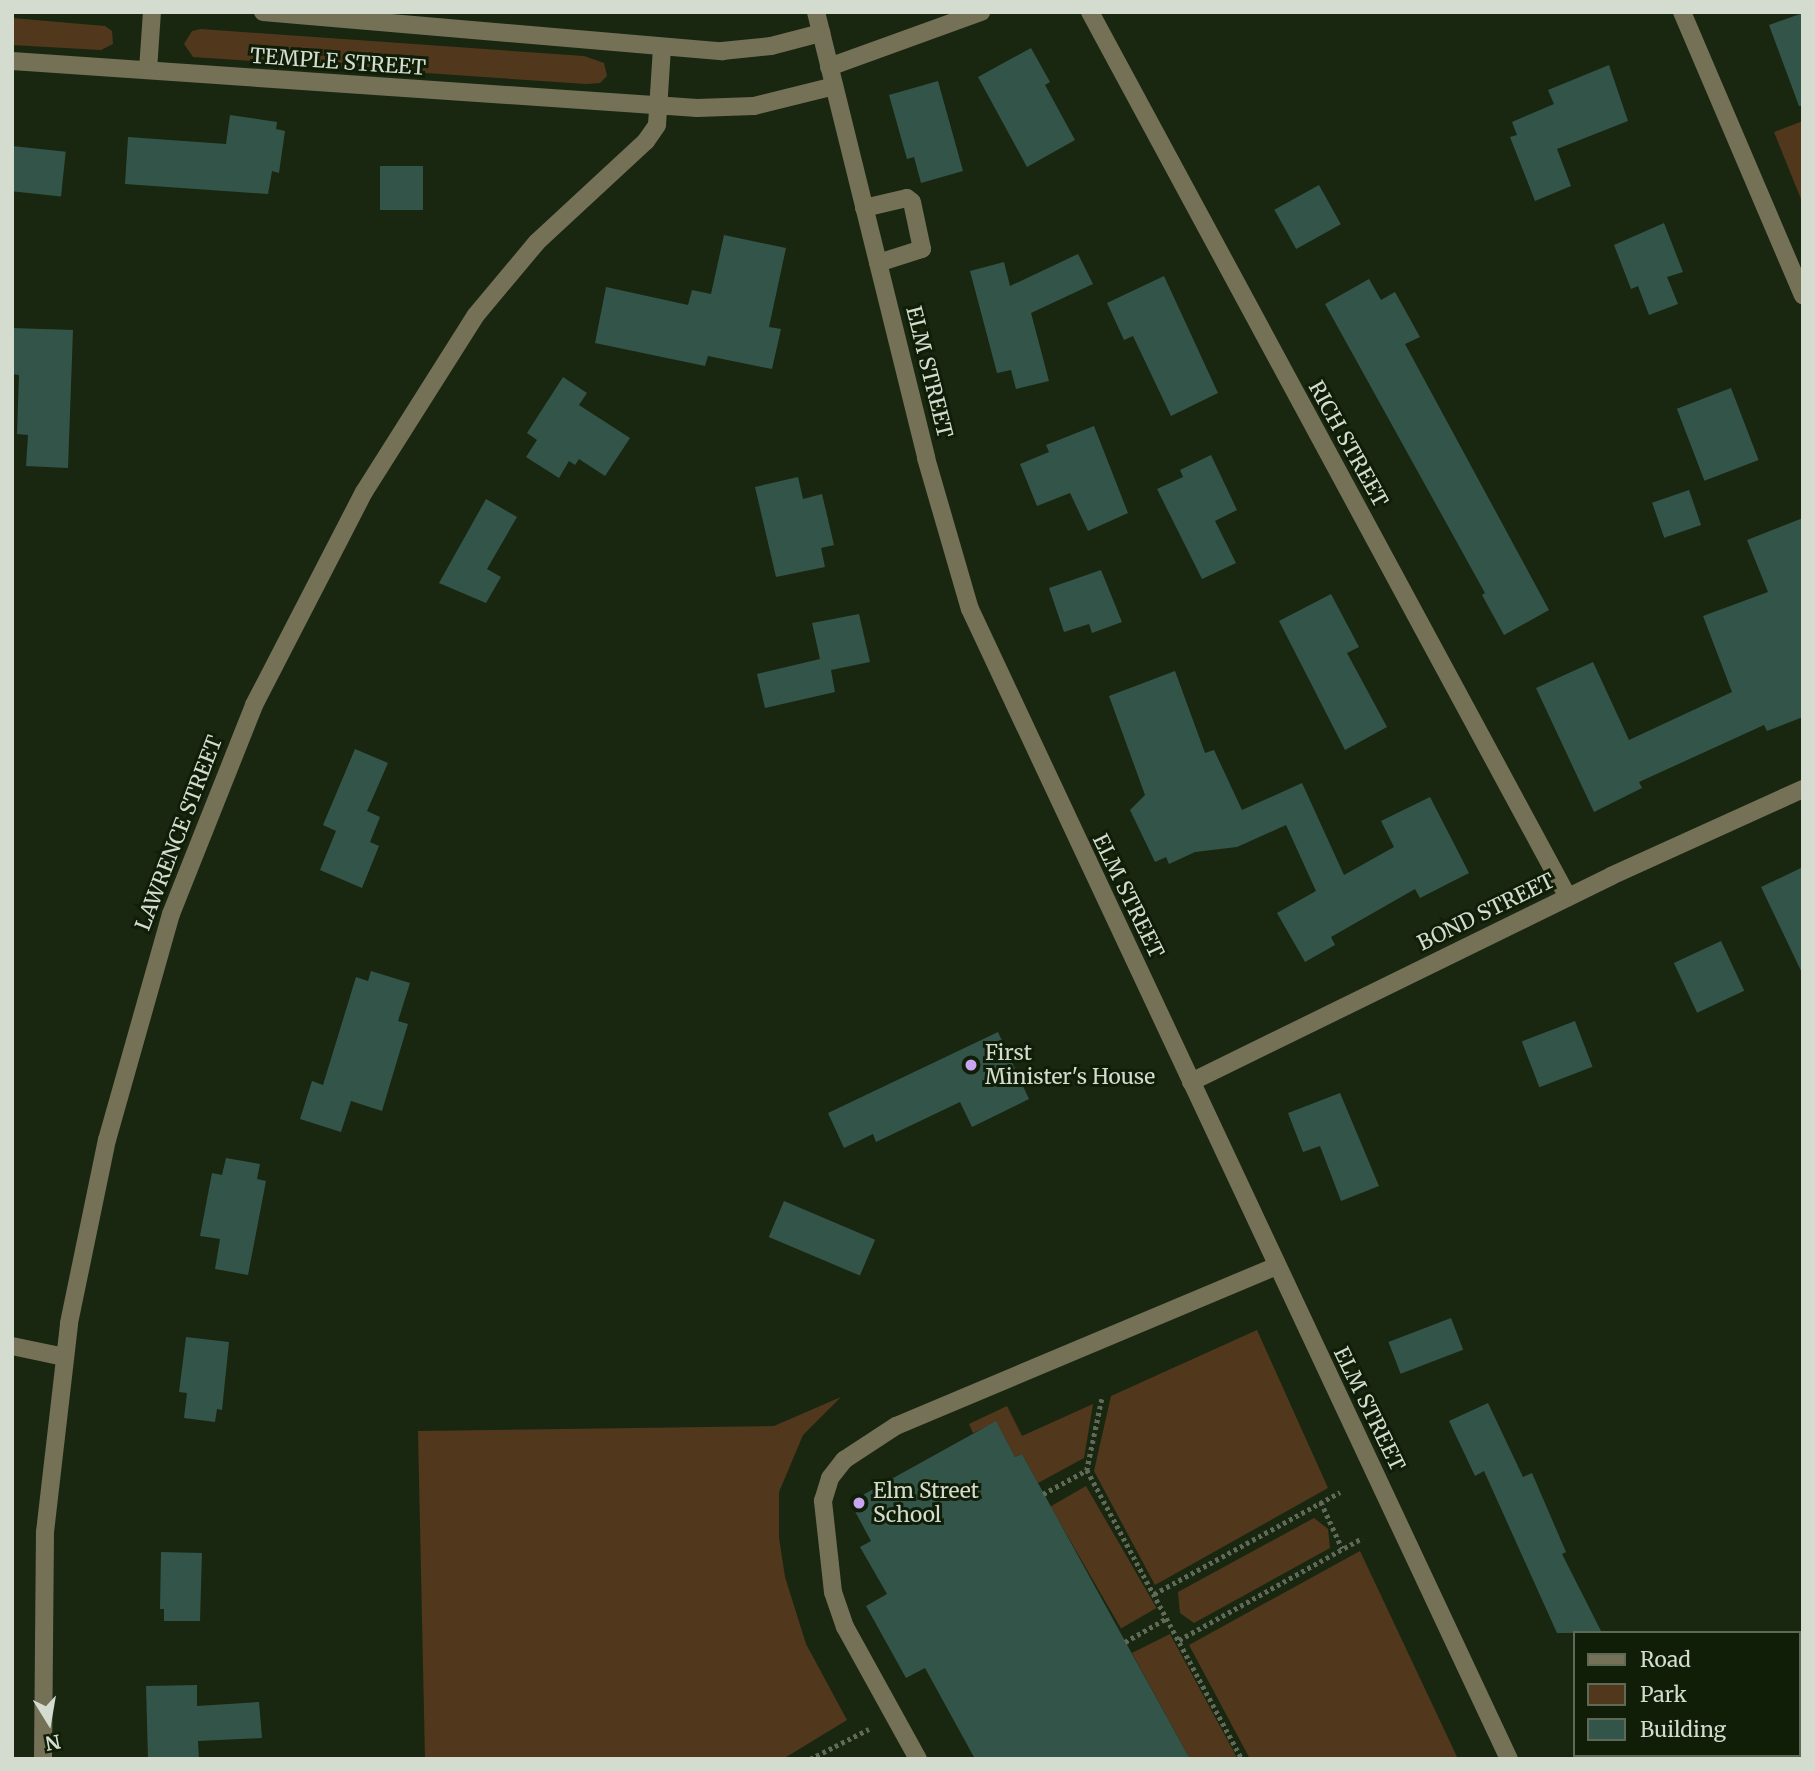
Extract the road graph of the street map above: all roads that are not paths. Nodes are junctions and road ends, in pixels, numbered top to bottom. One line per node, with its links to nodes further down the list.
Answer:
1 (152, 12): 11 (street)
2 (263, 12): 8 (street, TEMPLE STREET)
3 (816, 12): 7 (street, ELM STREET)
4 (981, 12): 10 (street)
5 (1090, 12): 18 (street, RICH STREET)
6 (1682, 12): 16 (street)
7 (821, 33): 8 (street, TEMPLE STREET); 10 (street, ELM STREET)
8 (663, 48): 13 (street, LAWRENCE STREET)
9 (12, 61): 11 (street, TEMPLE STREET)
10 (829, 67): 12 (street, ELM STREET)
11 (148, 70): 13 (street, TEMPLE STREET)
12 (834, 86): 13 (street, TEMPLE STREET); 14 (street, ELM STREET)
13 (660, 106): 22 (street, LAWRENCE STREET)
14 (864, 208): 15 (street, ELM STREET); 15 (street)
15 (878, 262): 19 (street, ELM STREET)
16 (1803, 295)
17 (1803, 789): 18 (street, BOND STREET)
18 (1568, 897): 19 (street, BOND STREET)
19 (1191, 1082): 20 (street, ELM STREET)
20 (1275, 1267): 24 (street); 25 (street, ELM STREET)
21 (12, 1346): 22 (street)
22 (64, 1357): 23 (street, LAWRENCE STREET)
23 (43, 1759)
24 (918, 1759)
25 (1509, 1759)

